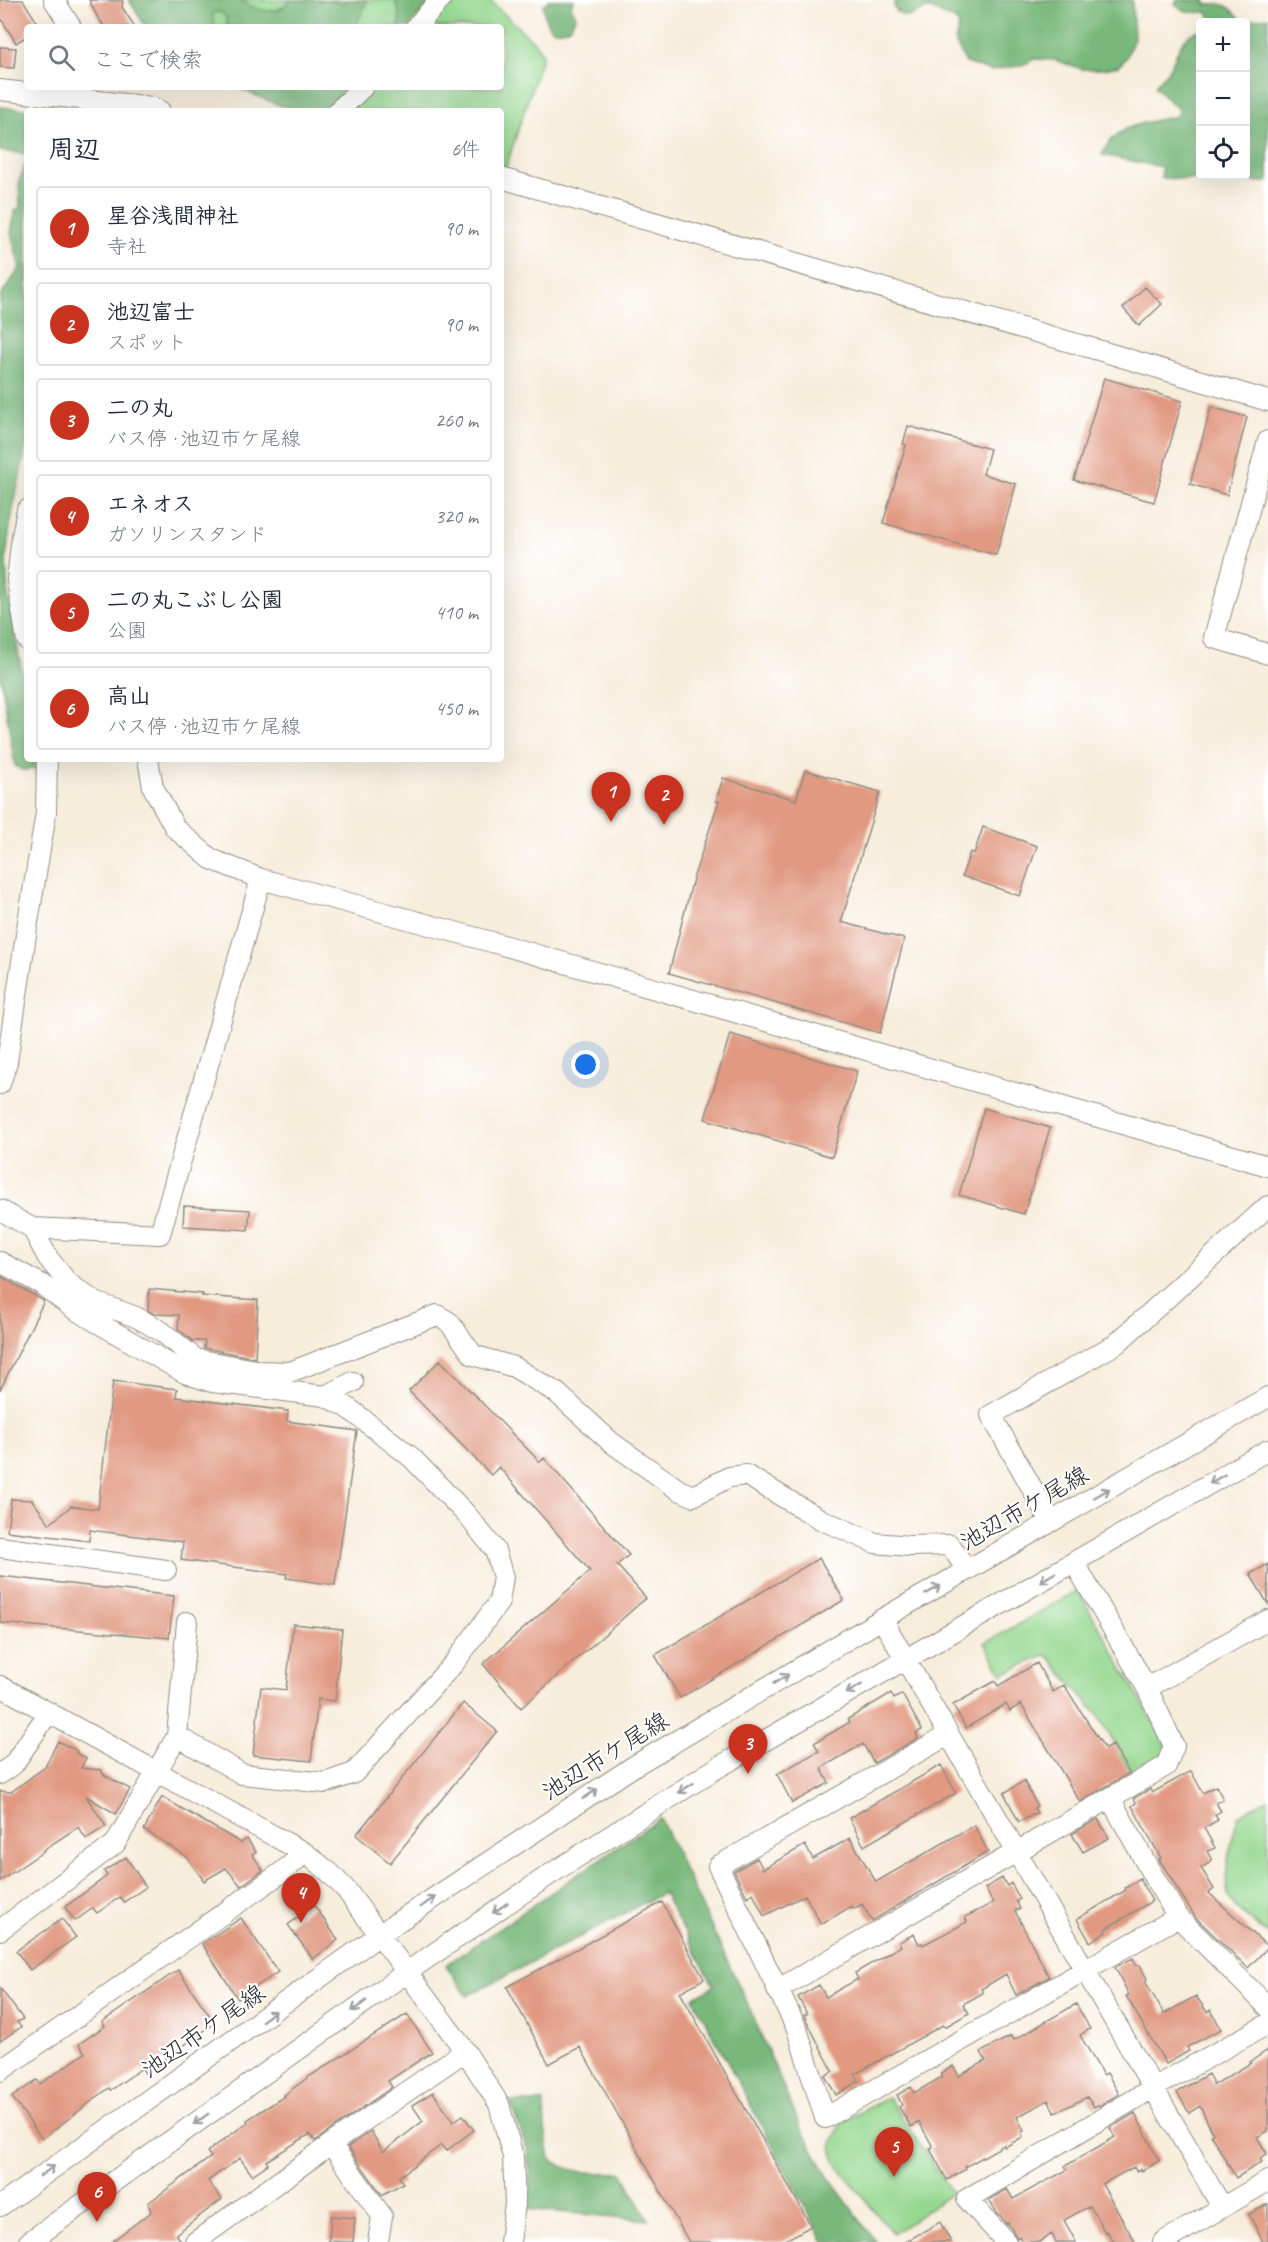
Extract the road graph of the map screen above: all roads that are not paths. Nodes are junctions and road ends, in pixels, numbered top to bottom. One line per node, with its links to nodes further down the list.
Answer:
1 (54, 0): 3 (street)
2 (440, 0): 4 (street)
3 (69, 24)
4 (419, 24)
5 (0, 90): 7 (street)
6 (360, 90): 9 (street)
7 (85, 93): 8 (street)
8 (154, 108)
9 (341, 108)
10 (504, 179): 11 (street)
11 (1268, 401)
12 (1268, 441): 15 (street)
13 (24, 537): 14 (street)
14 (24, 622)
15 (1268, 654)
16 (47, 762): 19 (street)
17 (149, 762): 18 (street)
18 (261, 879): 20 (street); 23 (street)
19 (0, 1084)
20 (1268, 1166)
21 (1268, 1206): 29 (street)
22 (0, 1210): 23 (street)
23 (32, 1228): 33 (street)
24 (0, 1262): 26 (street)
25 (353, 1382): 26 (street)
26 (325, 1396): 42 (street)
27 (1268, 1397): 29 (street, 池辺市ケ尾線, one-way to 27)
28 (1268, 1450): 31 (street, one-way to 31)
29 (1051, 1522): 33 (street, 池辺市ケ尾線)
30 (0, 1547): 32 (street)
31 (1074, 1562): 37 (street, one-way to 37); 39 (street)
32 (166, 1569)
33 (967, 1570): 34 (street, 池辺市ケ尾線, one-way to 33)
34 (882, 1619): 37 (street); 50 (street, 池辺市ケ尾線, one-way to 34)
35 (1268, 1620): 39 (street)
36 (187, 1622): 42 (street)
37 (905, 1660): 41 (street); 52 (street, one-way to 52)
38 (0, 1686): 40 (street)
39 (1147, 1688): 45 (street)
40 (49, 1712): 43 (street); 44 (street)
41 (948, 1735): 46 (street); 53 (street)
42 (177, 1736): 43 (street)
43 (158, 1772): 47 (street); 49 (street)
44 (0, 1774)
45 (1110, 1798): 46 (street); 48 (street)
46 (1016, 1852): 51 (street); 53 (street)
47 (305, 1853): 50 (street); 57 (street)
48 (1178, 1917): 51 (street); 54 (street)
49 (0, 1930)
50 (380, 1935): 52 (street); 61 (street, 池辺市ケ尾線, one-way to 50)
51 (1085, 1971): 53 (street); 58 (street)
52 (407, 1972): 56 (street); 64 (street, one-way to 64)
53 (777, 1990)
54 (1268, 2007)
55 (1268, 2024): 58 (street)
56 (465, 2051): 59 (street); 66 (street)
57 (0, 2071)
58 (1153, 2088): 62 (street); 67 (street)
59 (331, 2144): 63 (street); 65 (street)
60 (1268, 2181): 62 (street)
61 (0, 2206)
62 (1222, 2207): 68 (street)
63 (202, 2240)
64 (29, 2242)
65 (378, 2242)
66 (510, 2242)
67 (1006, 2242)
68 (1163, 2242)

